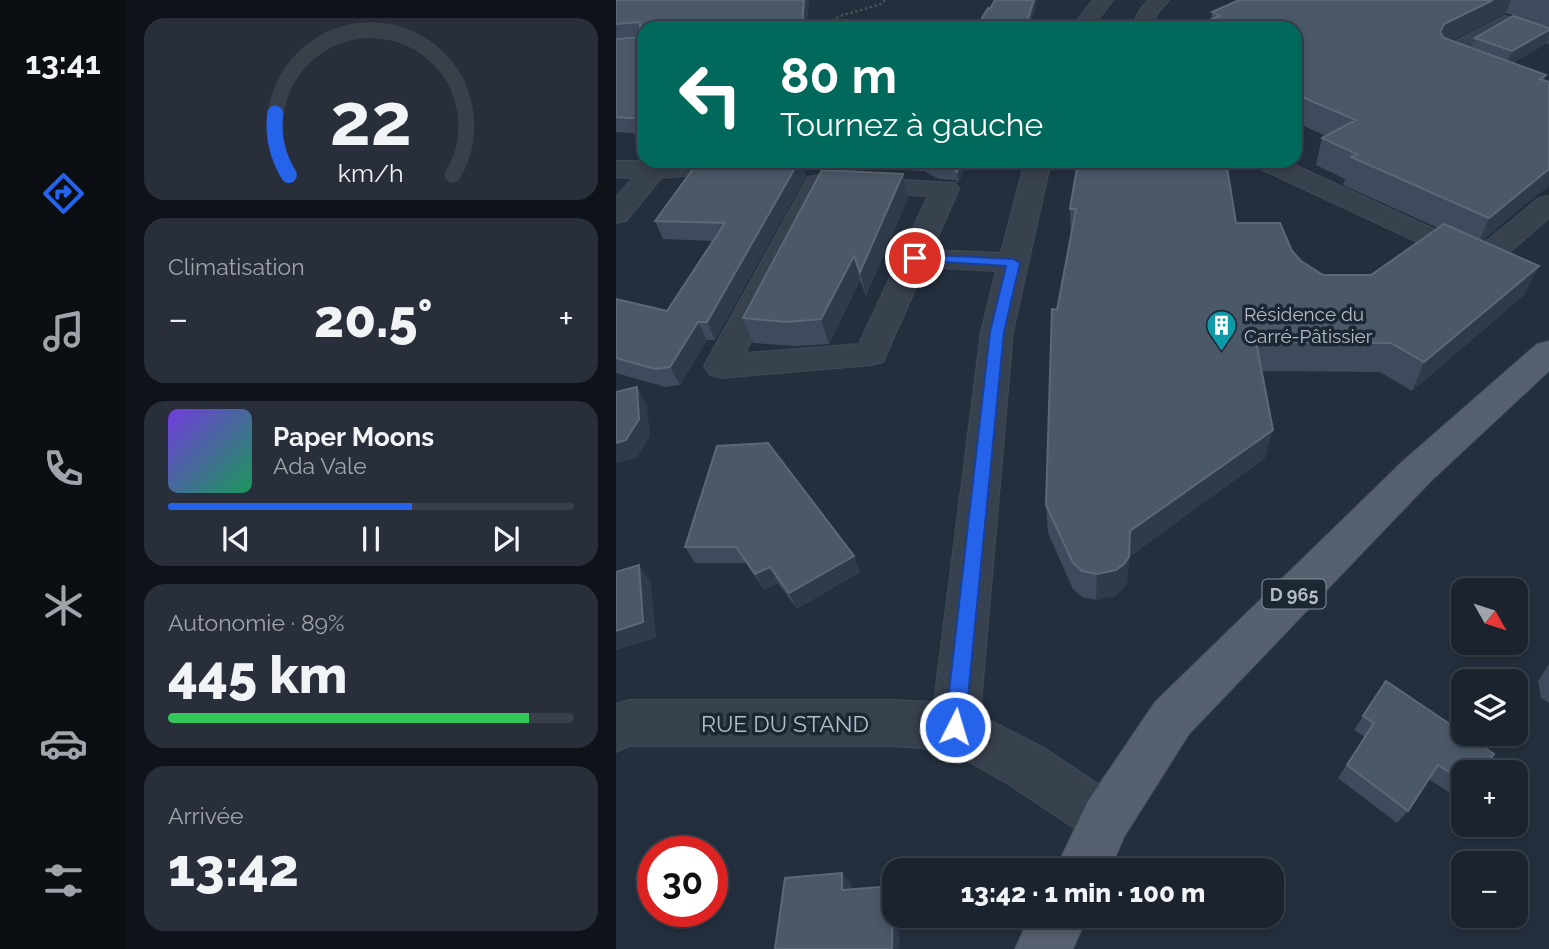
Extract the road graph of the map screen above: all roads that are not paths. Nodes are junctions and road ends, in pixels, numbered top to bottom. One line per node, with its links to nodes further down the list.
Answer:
1 (1102, 0): 4 (street)
2 (1159, 0): 5 (street)
3 (1504, 11): 6 (street); 7 (street)
4 (1086, 21)
5 (1145, 21)
6 (1549, 37)
7 (1549, 93)
8 (685, 168): 12 (street)
9 (1036, 168): 16 (street)
10 (1280, 168): 13 (street)
11 (616, 169): 12 (street)
12 (653, 171): 14 (street)
13 (1549, 204)
14 (616, 215)
15 (915, 258): 15 (street); 16 (street)
16 (1013, 263): 18 (street)
17 (1549, 352): 20 (main road, D 965)
18 (955, 727): 19 (street, RUE DU STAND); 20 (street)
19 (616, 728)
20 (1106, 819): 21 (main road, D 965)
21 (1088, 858)
22 (1054, 928): 23 (main road)
23 (1044, 949)

